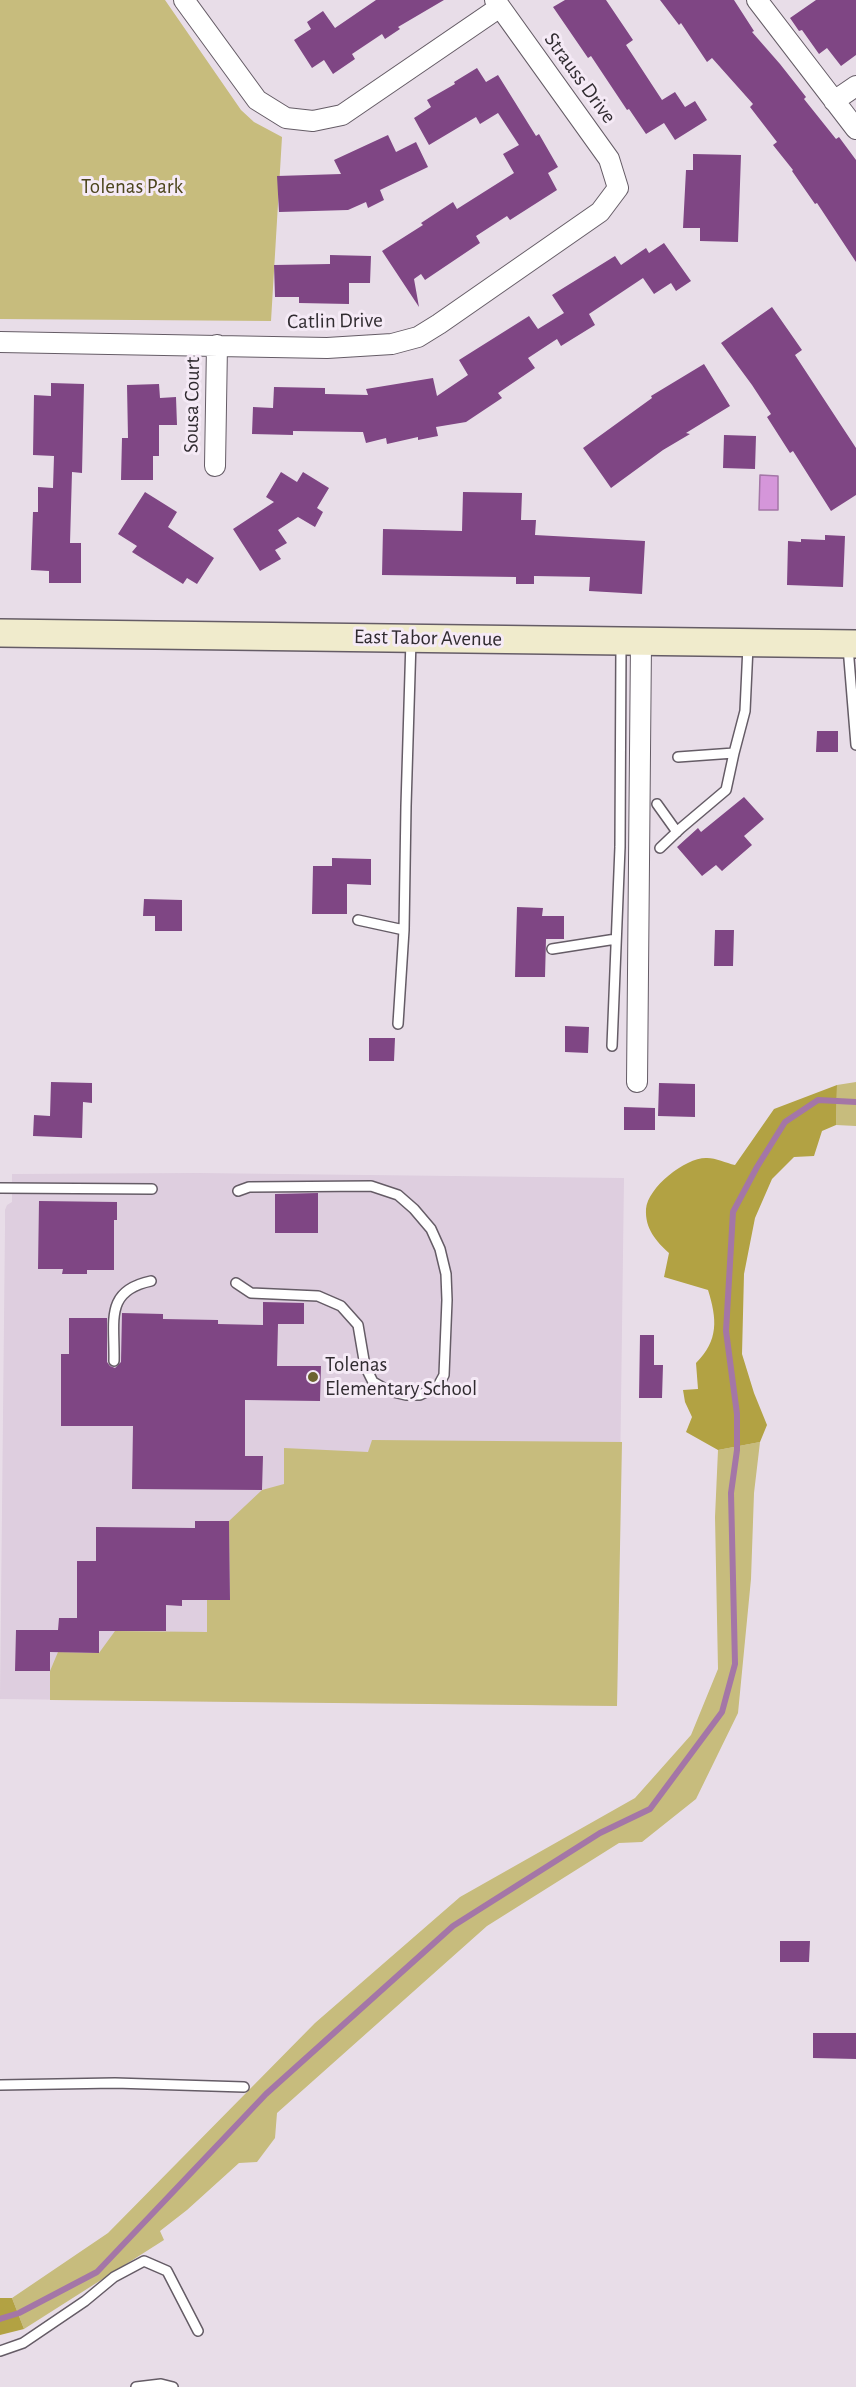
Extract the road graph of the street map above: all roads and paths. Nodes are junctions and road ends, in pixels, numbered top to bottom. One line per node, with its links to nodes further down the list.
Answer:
1 (184, 0): 3 (street)
2 (757, 0): 5 (street)
3 (497, 3): 7 (street, Strauss Drive)
4 (856, 86): 5 (street)
5 (834, 101): 6 (street)
6 (856, 129)
7 (618, 188): 9 (street, Catlin Drive)
8 (0, 342): 9 (street, Catlin Drive)
9 (217, 345): 10 (street, Sousa Court)
10 (215, 466)
11 (0, 633): 12 (main road, East Tabor Avenue)
12 (412, 638): 13 (main road, East Tabor Avenue); 23 (lane)
13 (631, 642): 14 (main road, East Tabor Avenue); 24 (lane); 28 (street)
14 (748, 643): 15 (main road, East Tabor Avenue); 17 (lane)
15 (852, 644): 16 (lane)
16 (856, 746)
17 (734, 753): 18 (lane); 20 (lane)
18 (678, 757)
19 (657, 804): 20 (lane)
20 (677, 832): 21 (lane)
21 (660, 848)
22 (358, 920): 23 (lane)
23 (404, 930): 26 (lane)
24 (616, 939): 25 (lane); 27 (lane)
25 (552, 949)
26 (398, 1024)
27 (612, 1046)
28 (637, 1082)
29 (0, 1188): 30 (lane)
30 (152, 1189)
31 (238, 1191): 33 (lane)
32 (151, 1281): 34 (lane)
33 (236, 1283)
34 (114, 1361)
35 (0, 2085): 36 (lane)
36 (244, 2087)
37 (198, 2331): 38 (lane)
38 (0, 2351)
39 (136, 2387): 40 (lane)
40 (174, 2387)

